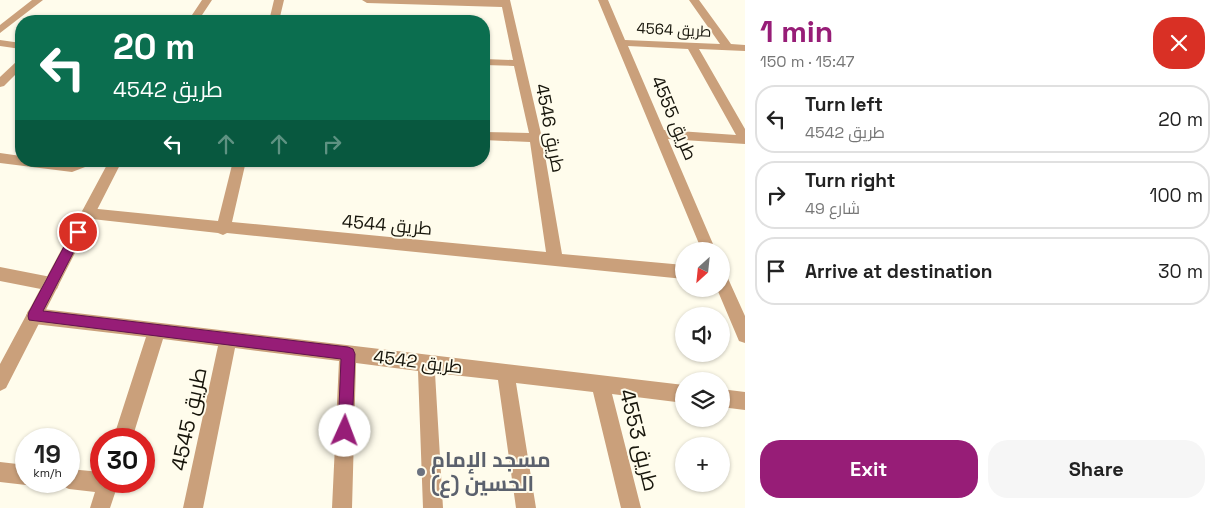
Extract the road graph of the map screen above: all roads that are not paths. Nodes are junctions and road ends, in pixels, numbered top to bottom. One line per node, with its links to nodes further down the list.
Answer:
1 (38, 0): 8 (street)
2 (207, 0): 9 (street)
3 (279, 0): 10 (street)
4 (368, 0): 7 (street, طريق 4546)
5 (602, 0): 14 (street, طريق 4555)
6 (694, 0): 17 (street, طريق 4564)
7 (505, 2): 20 (street, طريق 4546)
8 (19, 15)
9 (197, 15)
10 (275, 15)
11 (15, 18): 12 (street)
12 (0, 30)
13 (0, 43): 15 (street)
14 (620, 43): 16 (street, طريق 4564); 23 (street, طريق 4555)
15 (15, 45)
16 (692, 46): 17 (street, طريق 4564); 26 (street)
17 (728, 48): 18 (street, طريق 4564)
18 (745, 48)
19 (490, 62): 20 (street)
20 (520, 63): 25 (street, طريق 4546)
21 (15, 69): 22 (street)
22 (0, 83)
23 (660, 134): 26 (street); 33 (street, طريق 4555)
24 (490, 136): 25 (street)
25 (536, 138): 34 (street, طريق 4546)
26 (745, 140)
27 (0, 158): 28 (street)
28 (15, 160)
29 (113, 167): 31 (street)
30 (238, 167): 32 (street)
31 (88, 214): 32 (street, طريق 4544); 37 (street)
32 (223, 229): 34 (street, طريق 4544)
33 (706, 242)
34 (555, 259): 35 (street, طريق 4544)
35 (675, 271)
36 (0, 274): 37 (street)
37 (51, 284): 39 (street)
38 (729, 298): 41 (street)
39 (34, 316): 40 (street, طريق 4542); 46 (street)
40 (157, 331): 42 (street, طريق 4542); 51 (street)
41 (745, 335)
42 (228, 339): 43 (street, طريق 4542); 56 (street, طريق 4545)
43 (348, 354): 44 (street, طريق 4542); 57 (street)
44 (426, 363): 45 (street, طريق 4542); 58 (street)
45 (506, 373): 47 (street, طريق 4542); 59 (street)
46 (0, 382)
47 (600, 384): 48 (street, طريق 4542); 60 (street, طريق 4553)
48 (675, 393)
49 (730, 399): 50 (street)
50 (745, 401)
51 (126, 428)
52 (0, 472): 53 (street)
53 (15, 474)
54 (105, 493): 55 (street)
55 (100, 508)
56 (193, 508)
57 (342, 508)
58 (433, 508)
59 (526, 508)
60 (632, 508)

